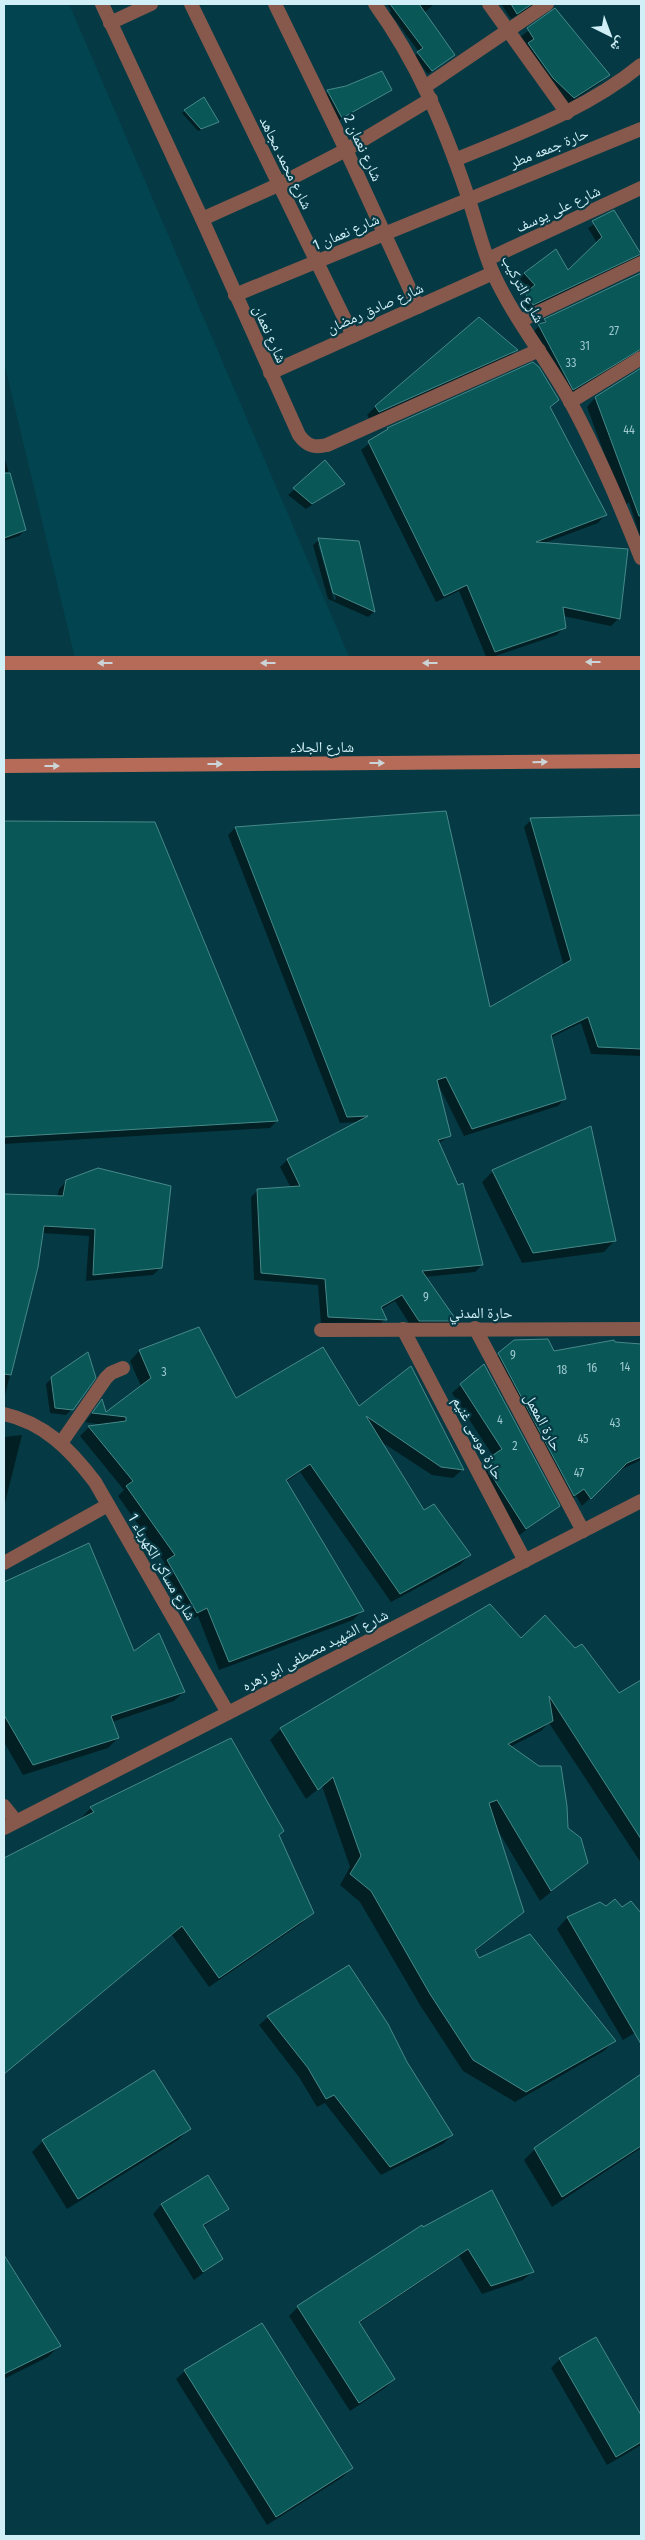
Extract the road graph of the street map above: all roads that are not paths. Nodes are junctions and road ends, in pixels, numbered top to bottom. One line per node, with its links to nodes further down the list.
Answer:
1 (102, 4): 8 (street, شارع نعمان)
2 (151, 4): 8 (street)
3 (191, 4): 16 (street, شارع محمد مجاهد)
4 (275, 4): 14 (street, شارع نعمان 2)
5 (375, 4): 11 (street, شارع التركيب)
6 (490, 4): 9 (street)
7 (547, 4): 9 (street)
8 (110, 23): 19 (street, شارع نعمان)
9 (507, 29): 11 (street); 12 (street)
10 (639, 71): 12 (street)
11 (428, 93): 14 (street); 15 (street, شارع التركيب)
12 (567, 113): 15 (street)
13 (641, 129): 18 (street, حارة جمعه مطر)
14 (346, 150): 16 (street); 20 (street, شارع نعمان 2)
15 (455, 160): 18 (street, شارع التركيب)
16 (278, 185): 19 (street); 22 (street, شارع محمد مجاهد)
17 (641, 188): 21 (street, شارع على يوسف)
18 (468, 198): 20 (street, شارع نعمان 1); 21 (street, شارع التركيب)
19 (202, 219): 25 (street, شارع نعمان)
20 (384, 234): 22 (street, شارع نعمان 1); 26 (street, شارع نعمان 2)
21 (488, 259): 24 (street, شارع التركيب)
22 (318, 261): 25 (street, شارع نعمان 1); 28 (street, شارع محمد مجاهد)
23 (641, 263): 27 (street)
24 (493, 273): 26 (street, شارع صادق رمضان); 27 (street, شارع التركيب)
25 (235, 295): 31 (street, شارع نعمان)
26 (418, 307): 28 (street, شارع صادق رمضان)
27 (520, 321): 29 (street, شارع التركيب)
28 (353, 336): 31 (street, شارع صادق رمضان)
29 (539, 350): 31 (street, شارع نعمان); 32 (street, شارع التركيب)
30 (641, 358): 32 (street)
31 (270, 373)
32 (570, 402): 33 (street, شارع التركيب)
33 (641, 558)
34 (4, 663): 35 (main road, one-way to 34)
35 (641, 663)
36 (641, 761): 37 (main road, شارع الجلاء, one-way to 36)
37 (4, 766)
38 (475, 1328): 39 (street, حارة المدني); 40 (street, حارة المدني); 47 (street, حارة المعمل)
39 (403, 1329): 41 (street, حارة المدني); 48 (street, حارة موسى غنيم)
40 (641, 1329)
41 (321, 1330)
42 (123, 1368): 44 (street)
43 (4, 1414): 44 (street, شارع مساكن الكهرباء 1)
44 (61, 1443): 46 (street, شارع مساكن الكهرباء 1)
45 (641, 1502): 47 (street, شارع الشهيد مصطفى ابو زهره)
46 (108, 1505): 49 (street); 50 (street, شارع مساكن الكهرباء 1)
47 (583, 1531): 48 (street, شارع الشهيد مصطفى ابو زهره)
48 (525, 1561): 50 (street, شارع الشهيد مصطفى ابو زهره)
49 (4, 1562)
50 (228, 1713): 52 (street, شارع الشهيد مصطفى ابو زهره)
51 (4, 1806): 52 (street)
52 (10, 1824)

